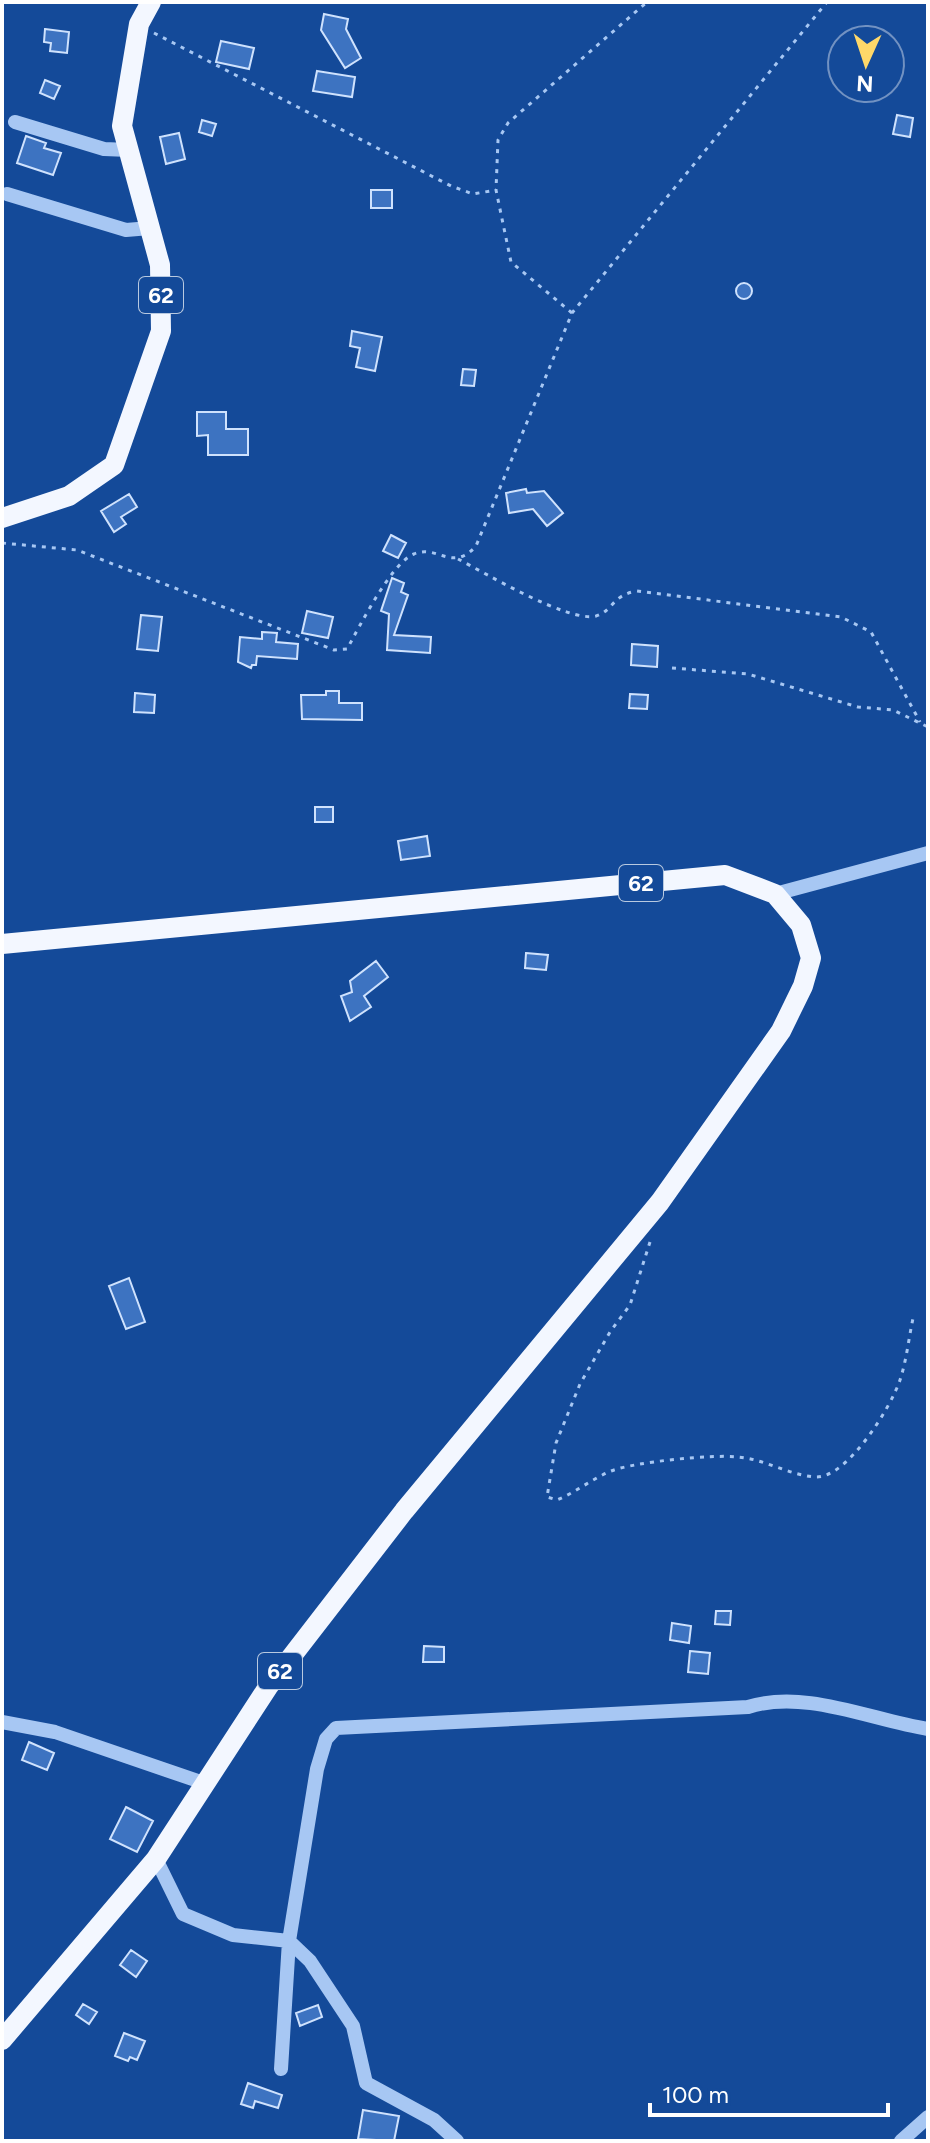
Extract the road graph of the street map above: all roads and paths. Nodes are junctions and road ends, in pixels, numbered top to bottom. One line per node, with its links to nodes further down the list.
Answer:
1 (151, 2): 4 (main road, 62)
2 (647, 2): 7 (path)
3 (827, 2): 10 (path)
4 (139, 24): 6 (main road, 62); 7 (path)
5 (15, 122): 6 (street)
6 (129, 150): 9 (main road, 62)
7 (496, 190): 10 (path)
8 (7, 194): 9 (street)
9 (150, 228): 11 (main road, 62)
10 (572, 313): 13 (path)
11 (2, 518)
12 (2, 543): 13 (path)
13 (458, 559): 15 (path)
14 (672, 668): 15 (path)
15 (920, 722): 16 (path)
16 (928, 727)
17 (928, 853): 18 (street)
18 (775, 894): 19 (main road, 62); 20 (main road, 62)
19 (2, 944)
20 (650, 1214): 21 (path); 24 (main road, 62)
21 (914, 1314)
22 (2, 1722): 24 (street)
23 (928, 1729): 26 (street)
24 (204, 1783): 25 (main road, 62)
25 (156, 1859): 26 (street); 27 (main road, 62)
26 (289, 1941): 28 (street); 30 (street)
27 (2, 2040)
28 (281, 2069)
29 (928, 2117): 31 (street)
30 (457, 2141)
31 (901, 2141)

